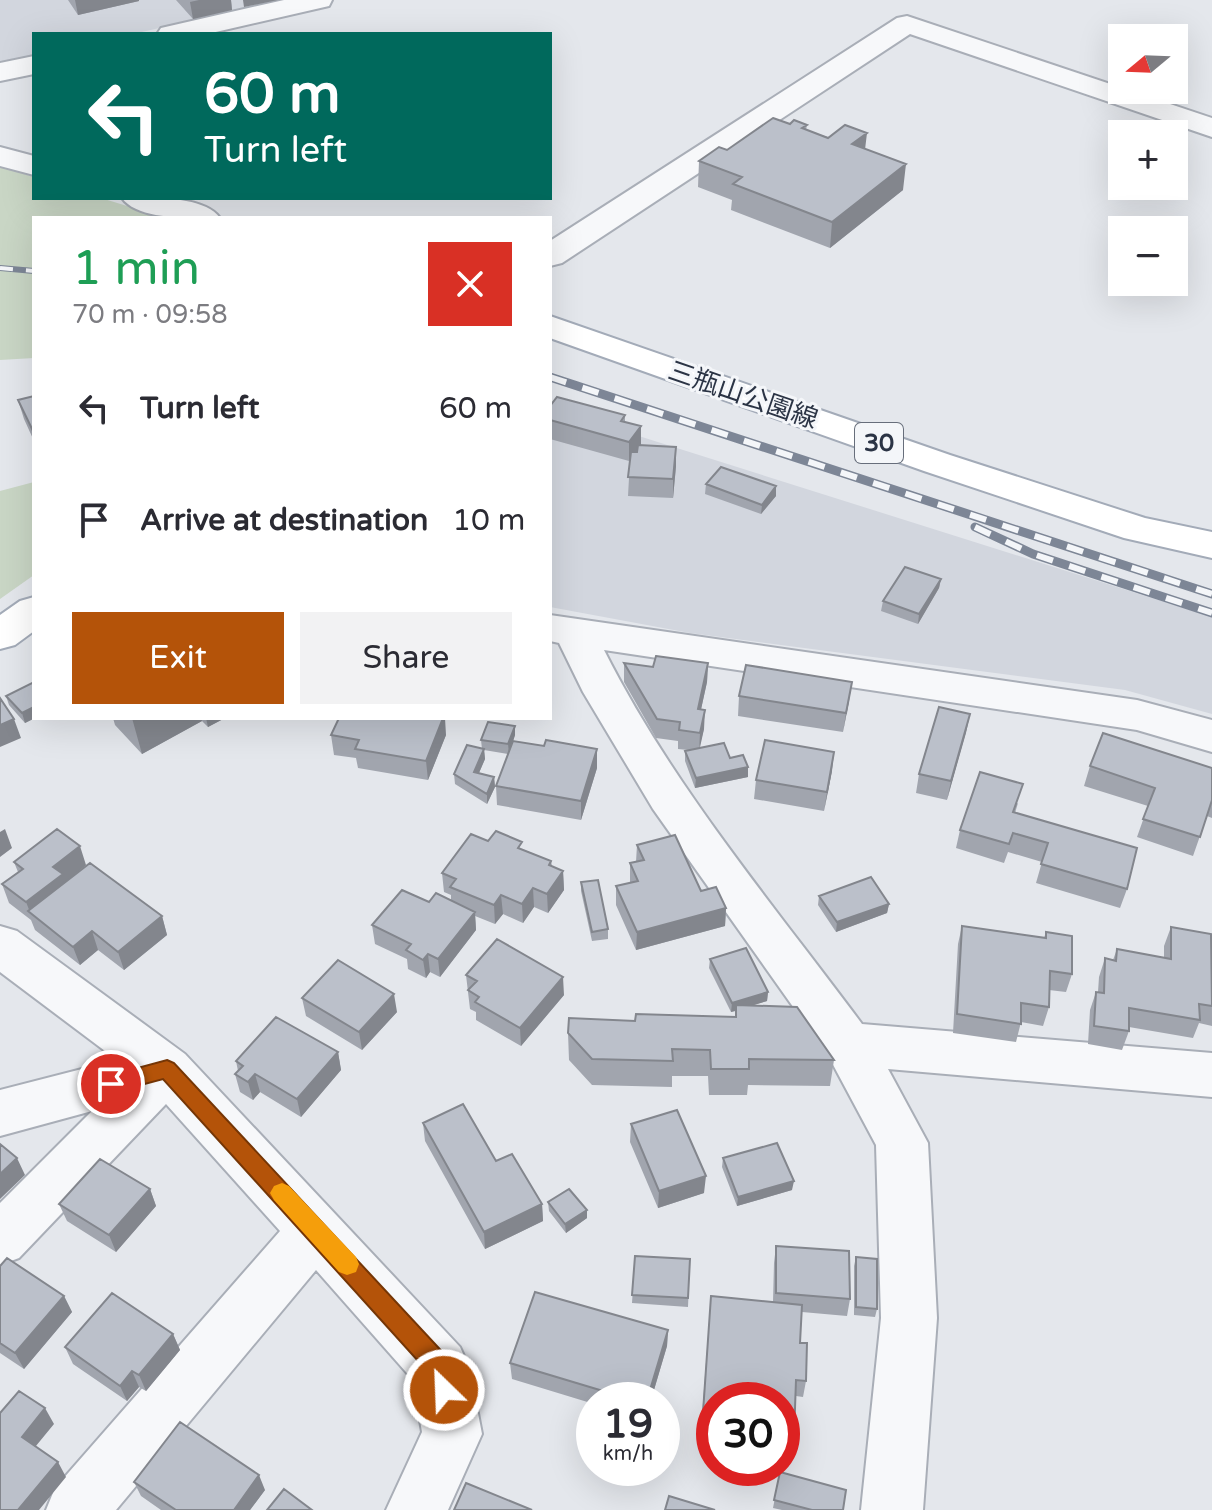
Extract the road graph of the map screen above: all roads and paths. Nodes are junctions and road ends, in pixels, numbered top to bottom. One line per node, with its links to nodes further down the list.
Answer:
1 (319, 0): 2 (street)
2 (180, 32)
3 (32, 65): 4 (street)
4 (0, 72)
5 (1212, 128): 10 (street)
6 (0, 156): 7 (street)
7 (32, 165)
8 (145, 200): 9 (street)
9 (197, 216)
10 (552, 255)
11 (552, 327): 12 (main road, 三瓶山公園線 / 30)
12 (1212, 545)
13 (32, 612): 15 (main road)
14 (562, 629): 16 (street); 18 (street)
15 (0, 635)
16 (1212, 736)
17 (0, 945): 19 (street)
18 (848, 1044): 20 (street); 26 (street)
19 (167, 1069): 21 (street); 22 (street); 23 (street)
20 (1212, 1075)
21 (0, 1113)
22 (316, 1229): 24 (street); 25 (street)
23 (0, 1240)
24 (77, 1510)
25 (417, 1510)
26 (892, 1510)

